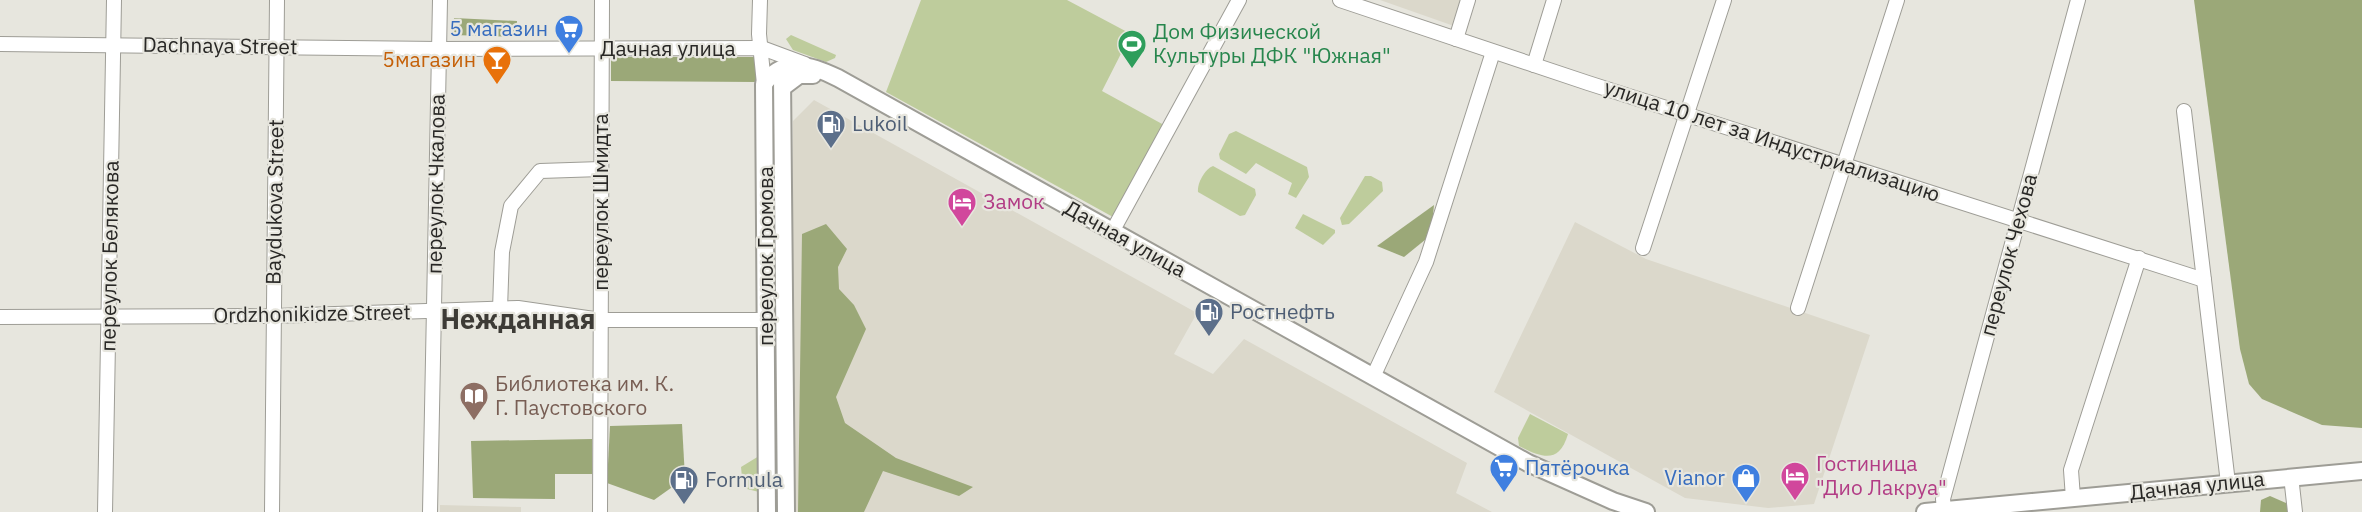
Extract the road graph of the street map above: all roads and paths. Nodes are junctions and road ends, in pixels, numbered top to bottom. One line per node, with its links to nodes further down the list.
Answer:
1 (114, 0): 15 (street, переулок Белякова)
2 (277, 0): 16 (street, Baydukova Street)
3 (440, 0): 18 (street, переулок Чкалова)
4 (602, 0): 19 (street, переулок Шмидта)
5 (760, 0): 17 (street, переулок Громова)
6 (1239, 0): 31 (street)
7 (1340, 0): 13 (street, улица 10 лет за Индустриализацию)
8 (1468, 0): 13 (street)
9 (1554, 0): 21 (street)
10 (1724, 0): 27 (street)
11 (1897, 0): 28 (street)
12 (2078, 0): 30 (street, переулок Чехова)
13 (1456, 39): 20 (street, улица 10 лет за Индустриализацию)
14 (0, 44): 15 (street, Dachnaya Street)
15 (114, 45): 16 (street, Dachnaya Street); 38 (street, переулок Белякова)
16 (277, 46): 18 (street, Dachnaya Street); 39 (street, Baydukova Street)
17 (762, 48): 19 (street, Дачная улица); 22 (street); 23 (street, Дачная улица); 24 (street, переулок Громова)
18 (439, 49): 19 (street, Дачная улица); 37 (street, переулок Чкалова)
19 (602, 49): 29 (street, переулок Шмидта)
20 (1493, 52): 21 (street, улица 10 лет за Индустриализацию); 43 (street)
21 (1533, 65): 27 (street, улица 10 лет за Индустриализацию)
22 (777, 69): 23 (main road); 24 (main road); 25 (main road, переулок Громова)
23 (810, 70): 25 (main road); 31 (main road, Дачная улица)
24 (765, 84): 42 (main road, переулок Громова)
25 (783, 87): 56 (main road, переулок Громова)
26 (2184, 111): 34 (street)
27 (1686, 113): 28 (street, улица 10 лет за Индустриализацию); 32 (street)
28 (1845, 164): 30 (street, улица 10 лет за Индустриализацию); 35 (street)
29 (601, 169): 36 (street); 41 (street, переулок Шмидта)
30 (2018, 219): 33 (street, улица 10 лет за Индустриализацию); 50 (street, переулок Чехова)
31 (1110, 235): 43 (main road, Дачная улица)
32 (1643, 248)
33 (2139, 258): 34 (street, улица 10 лет за Индустриализацию); 49 (street)
34 (2204, 280): 48 (street)
35 (1798, 308)
36 (500, 309): 37 (street, Ordzhonikidze Street); 41 (street, Ordzhonikidze Street)
37 (433, 311): 39 (street, Ordzhonikidze Street); 53 (street, переулок Чкалова)
38 (110, 316): 39 (street, Ordzhonikidze Street); 40 (street, Ordzhonikidze Street); 51 (street, переулок Белякова)
39 (274, 316): 52 (street, Baydukova Street)
40 (0, 317)
41 (601, 320): 42 (street, Ordzhonikidze Street); 54 (street, переулок Шмидта)
42 (766, 320): 55 (main road, переулок Громова)
43 (1371, 381): 47 (main road, Дачная улица)
44 (2362, 471): 46 (main road, Дачная улица)
45 (2362, 478): 46 (main road, Дачная улица)
46 (2291, 481): 48 (main road, Дачная улица); 49 (main road, Дачная улица); 61 (street)
47 (1561, 483): 57 (main road, Дачная улица); 58 (main road, Дачная улица)
48 (2228, 483): 49 (main road, Дачная улица)
49 (2074, 502): 50 (main road, Дачная улица); 60 (main road, Дачная улица)
50 (1944, 511): 59 (main road, Дачная улица)
51 (105, 512)
52 (272, 512)
53 (430, 512)
54 (600, 512)
55 (767, 512)
56 (786, 512)
57 (1623, 512)
58 (1646, 512)
59 (1924, 512)
60 (2006, 512)
61 (2295, 512)

